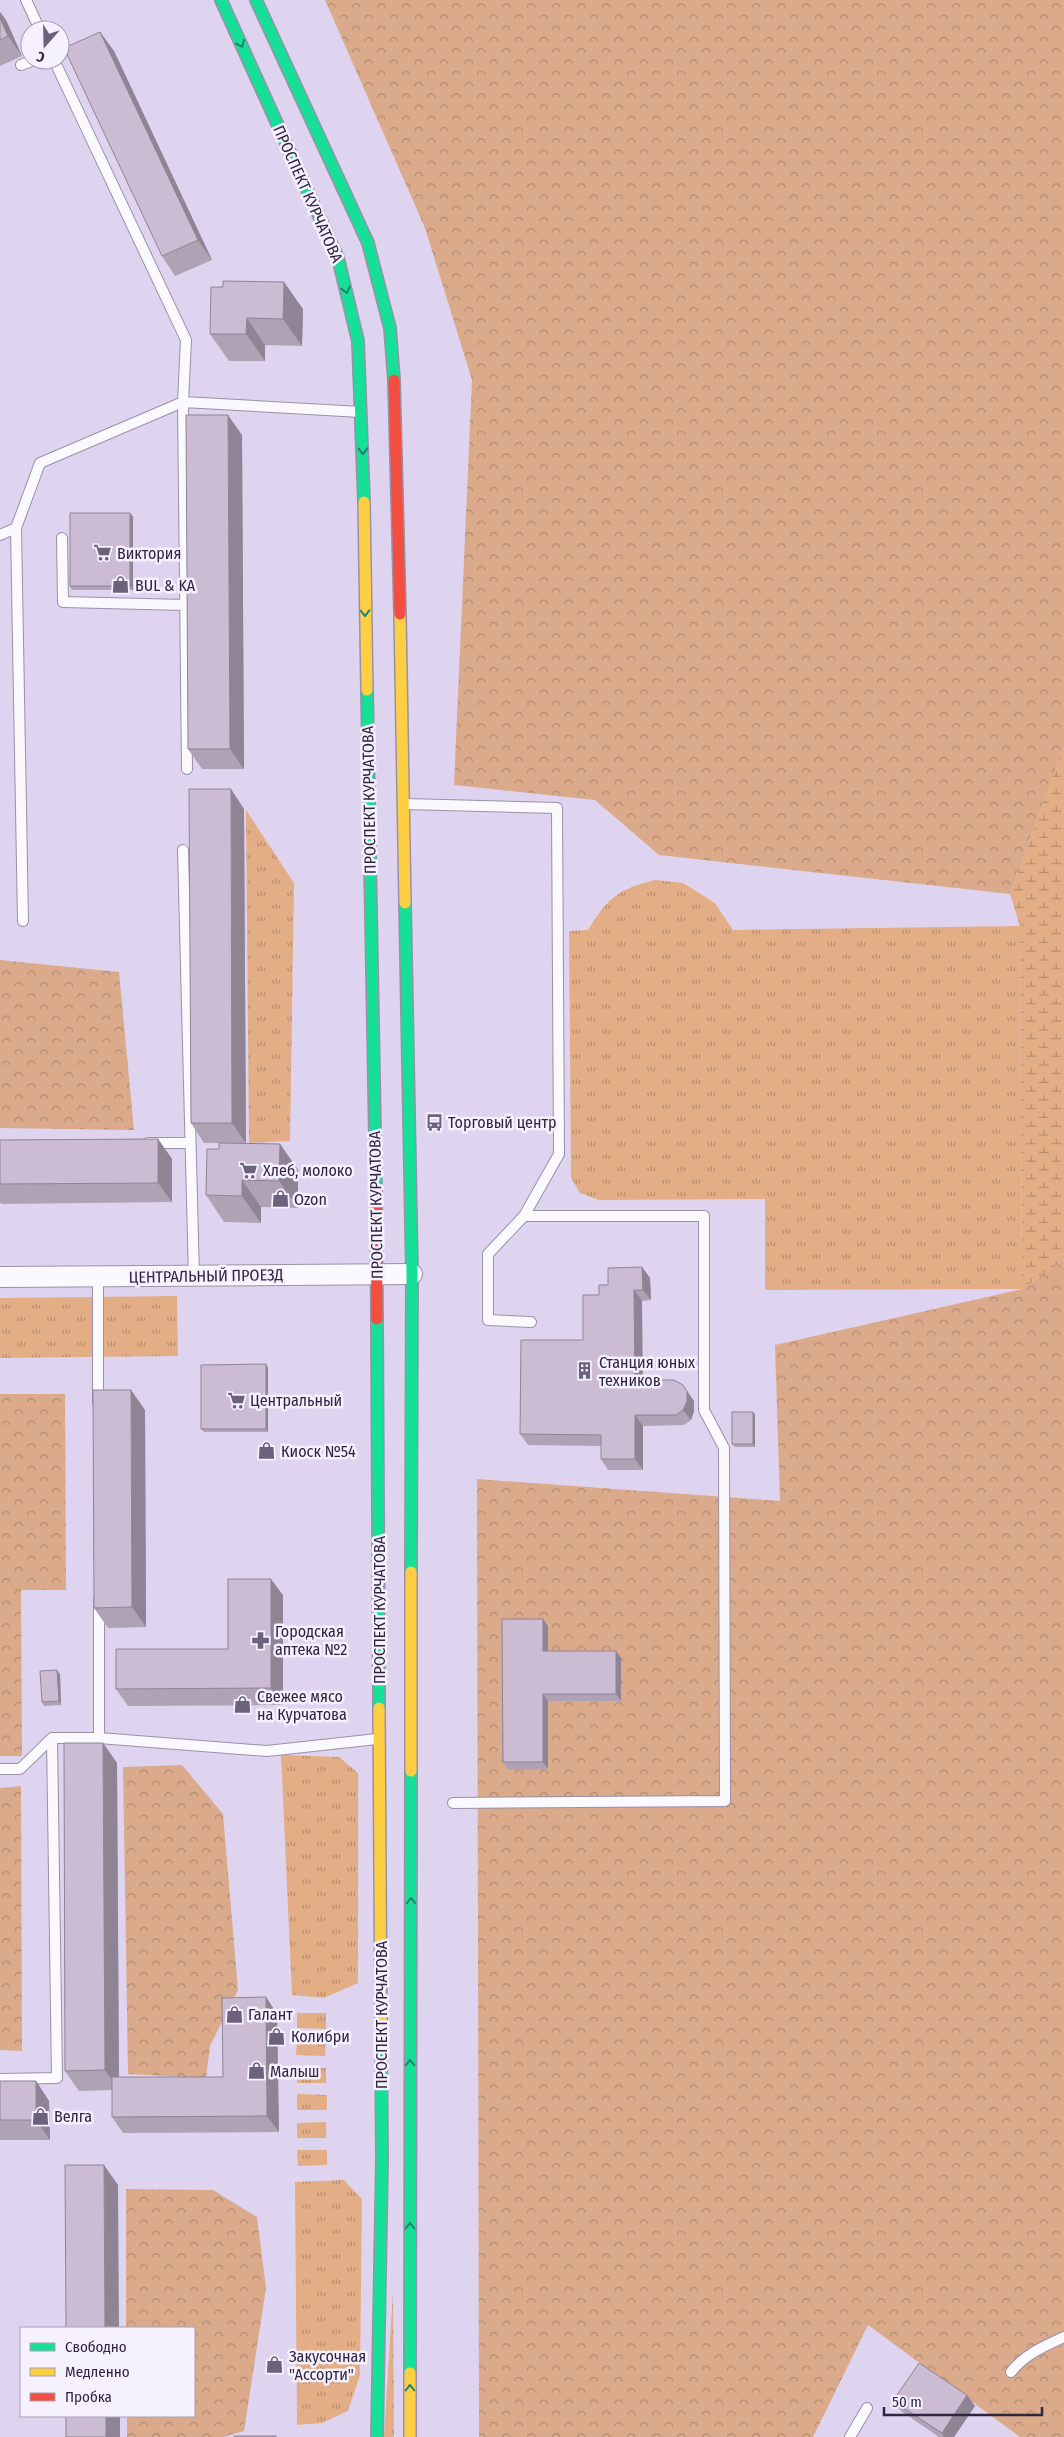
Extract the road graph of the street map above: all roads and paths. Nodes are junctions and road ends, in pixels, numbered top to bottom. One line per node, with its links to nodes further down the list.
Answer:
1 (26, 0): 4 (lane)
2 (221, 0): 7 (main road, ПРОСПЕКТ КУРЧАТОВА, one-way to 7)
3 (256, 0): 13 (main road, ПРОСПЕКТ КУРЧАТОВА)
4 (35, 20)
5 (59, 70): 6 (lane)
6 (183, 402): 7 (lane); 8 (lane); 11 (lane)
7 (362, 412): 19 (main road, ПРОСПЕКТ КУРЧАТОВА, one-way to 19)
8 (16, 528): 9 (lane); 15 (lane)
9 (0, 536)
10 (62, 538): 11 (lane)
11 (185, 605): 12 (lane)
12 (187, 769)
13 (404, 804): 18 (lane); 20 (main road, ПРОСПЕКТ КУРЧАТОВА)
14 (184, 850): 16 (lane)
15 (23, 920)
16 (190, 1143): 17 (lane); 21 (lane)
17 (133, 1144)
18 (524, 1216): 24 (lane); 31 (lane)
19 (377, 1274): 20 (street, ЦЕНТРАЛЬНЫЙ ПРОЕЗД); 21 (street, ЦЕНТРАЛЬНЫЙ ПРОЕЗД); 29 (main road, ПРОСПЕКТ КУРЧАТОВА)
20 (412, 1274): 37 (main road, ПРОСПЕКТ КУРЧАТОВА, one-way to 20)
21 (194, 1276): 23 (street, ЦЕНТРАЛЬНЫЙ ПРОЕЗД)
22 (0, 1277): 23 (street, ЦЕНТРАЛЬНЫЙ ПРОЕЗД)
23 (98, 1277): 25 (lane)
24 (531, 1322)
25 (98, 1411)
26 (98, 1587): 28 (lane)
27 (52, 1738): 28 (lane); 30 (lane); 32 (lane)
28 (99, 1738): 29 (lane)
29 (378, 1739): 36 (main road, ПРОСПЕКТ КУРЧАТОВА)
30 (0, 1770)
31 (453, 1803)
32 (0, 2079)
33 (1064, 2337): 34 (lane)
34 (1011, 2372)
35 (867, 2408): 38 (lane)
36 (377, 2437)
37 (410, 2437)
38 (850, 2437)

